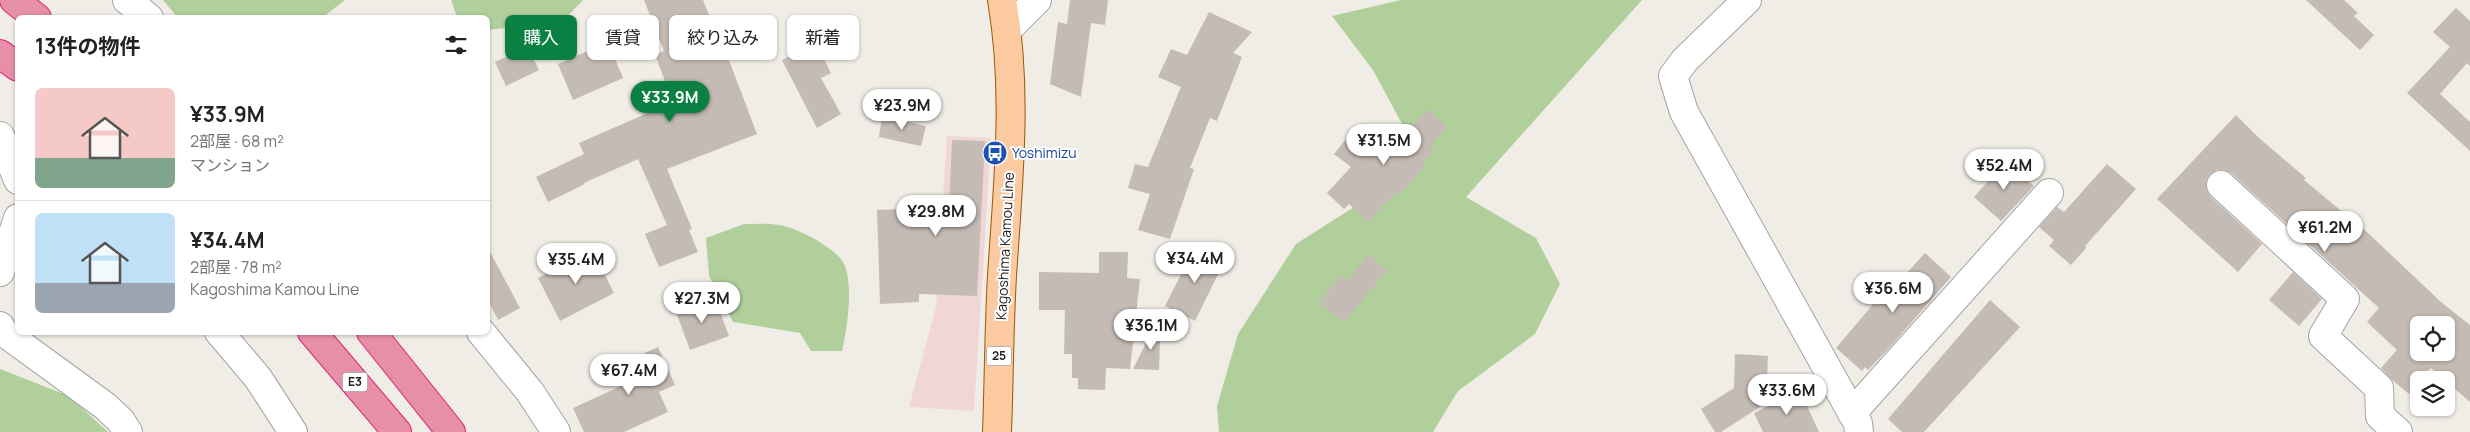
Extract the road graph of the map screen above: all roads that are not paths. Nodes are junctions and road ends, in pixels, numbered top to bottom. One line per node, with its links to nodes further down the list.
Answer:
1 (14, 0): 6 (highway)
2 (127, 0): 7 (street)
3 (1002, 0): 8 (main road, Kagoshima Kamou Line / 25)
4 (1038, 0): 8 (street)
5 (1747, 0): 24 (street)
6 (33, 15)
7 (145, 15)
8 (1007, 30): 30 (main road, Kagoshima Kamou Line / 25)
9 (0, 54): 10 (highway)
10 (15, 65)
11 (0, 118): 12 (street)
12 (15, 130)
13 (0, 136): 14 (street)
14 (15, 173)
15 (2222, 185): 31 (street)
16 (2049, 193): 24 (street)
17 (15, 227): 18 (street)
18 (0, 272)
19 (0, 326): 25 (street)
20 (222, 335): 26 (street)
21 (315, 335): 27 (highway, E3)
22 (373, 335): 28 (highway)
23 (483, 335): 29 (street)
24 (1856, 422)
25 (128, 432)
26 (293, 432)
27 (397, 432)
28 (451, 432)
29 (556, 432)
30 (997, 432)
31 (2398, 432)

